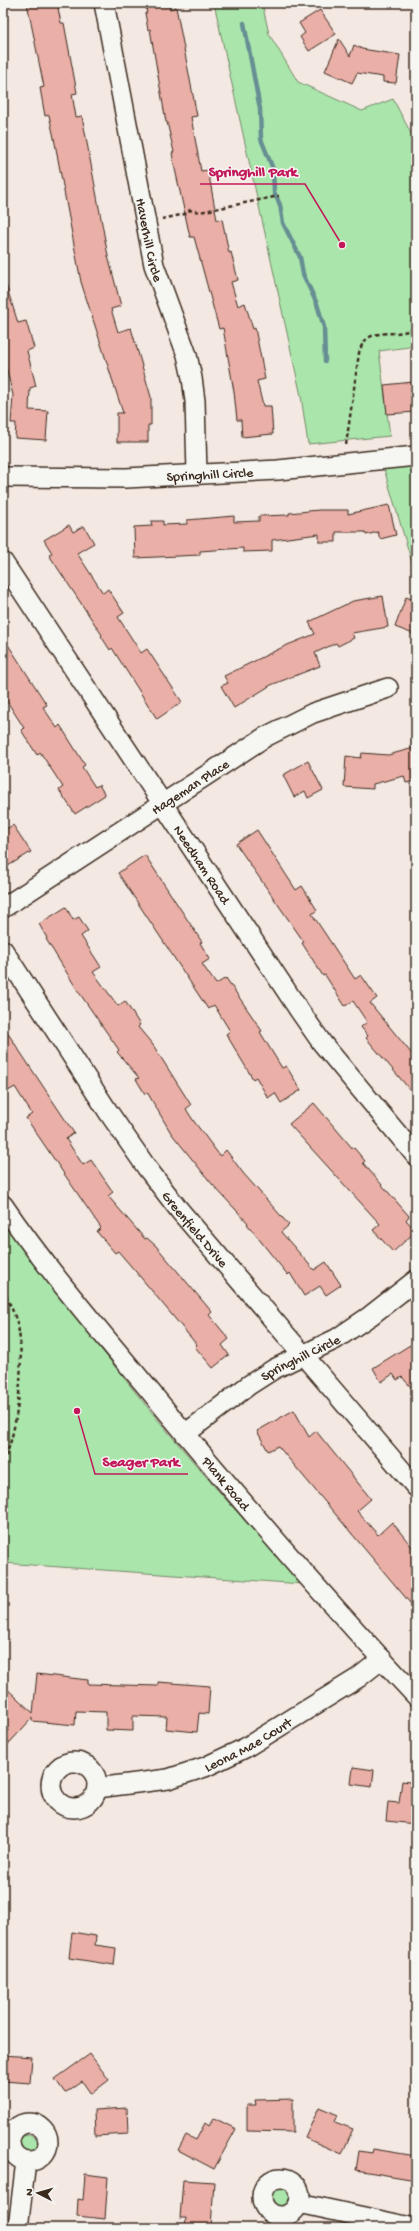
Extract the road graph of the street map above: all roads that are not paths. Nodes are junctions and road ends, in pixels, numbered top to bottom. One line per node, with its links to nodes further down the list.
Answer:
1 (104, 3): 3 (street, Haverhill Circle)
2 (416, 456): 3 (street, Springhill Circle)
3 (197, 473): 4 (street, Springhill Circle)
4 (3, 477)
5 (3, 562): 7 (street, Needham Road)
6 (388, 688): 7 (street, Hageman Place)
7 (164, 803): 8 (street, Hageman Place); 10 (street, Needham Road)
8 (3, 908)
9 (3, 950): 13 (street, Greenfield Drive)
10 (416, 1156)
11 (3, 1205): 14 (street, Plank Road)
12 (416, 1280): 13 (street, Springhill Circle)
13 (303, 1355): 14 (street, Springhill Circle); 15 (street, Greenfield Drive)
14 (185, 1434): 16 (street, Plank Road)
15 (416, 1487)
16 (382, 1659): 17 (street, Plank Road); 18 (street, Leona Mae Court)
17 (416, 1696)
18 (97, 1788)
19 (26, 2161): 21 (street)
20 (299, 2204): 22 (street)
21 (18, 2228)
22 (415, 2228)

